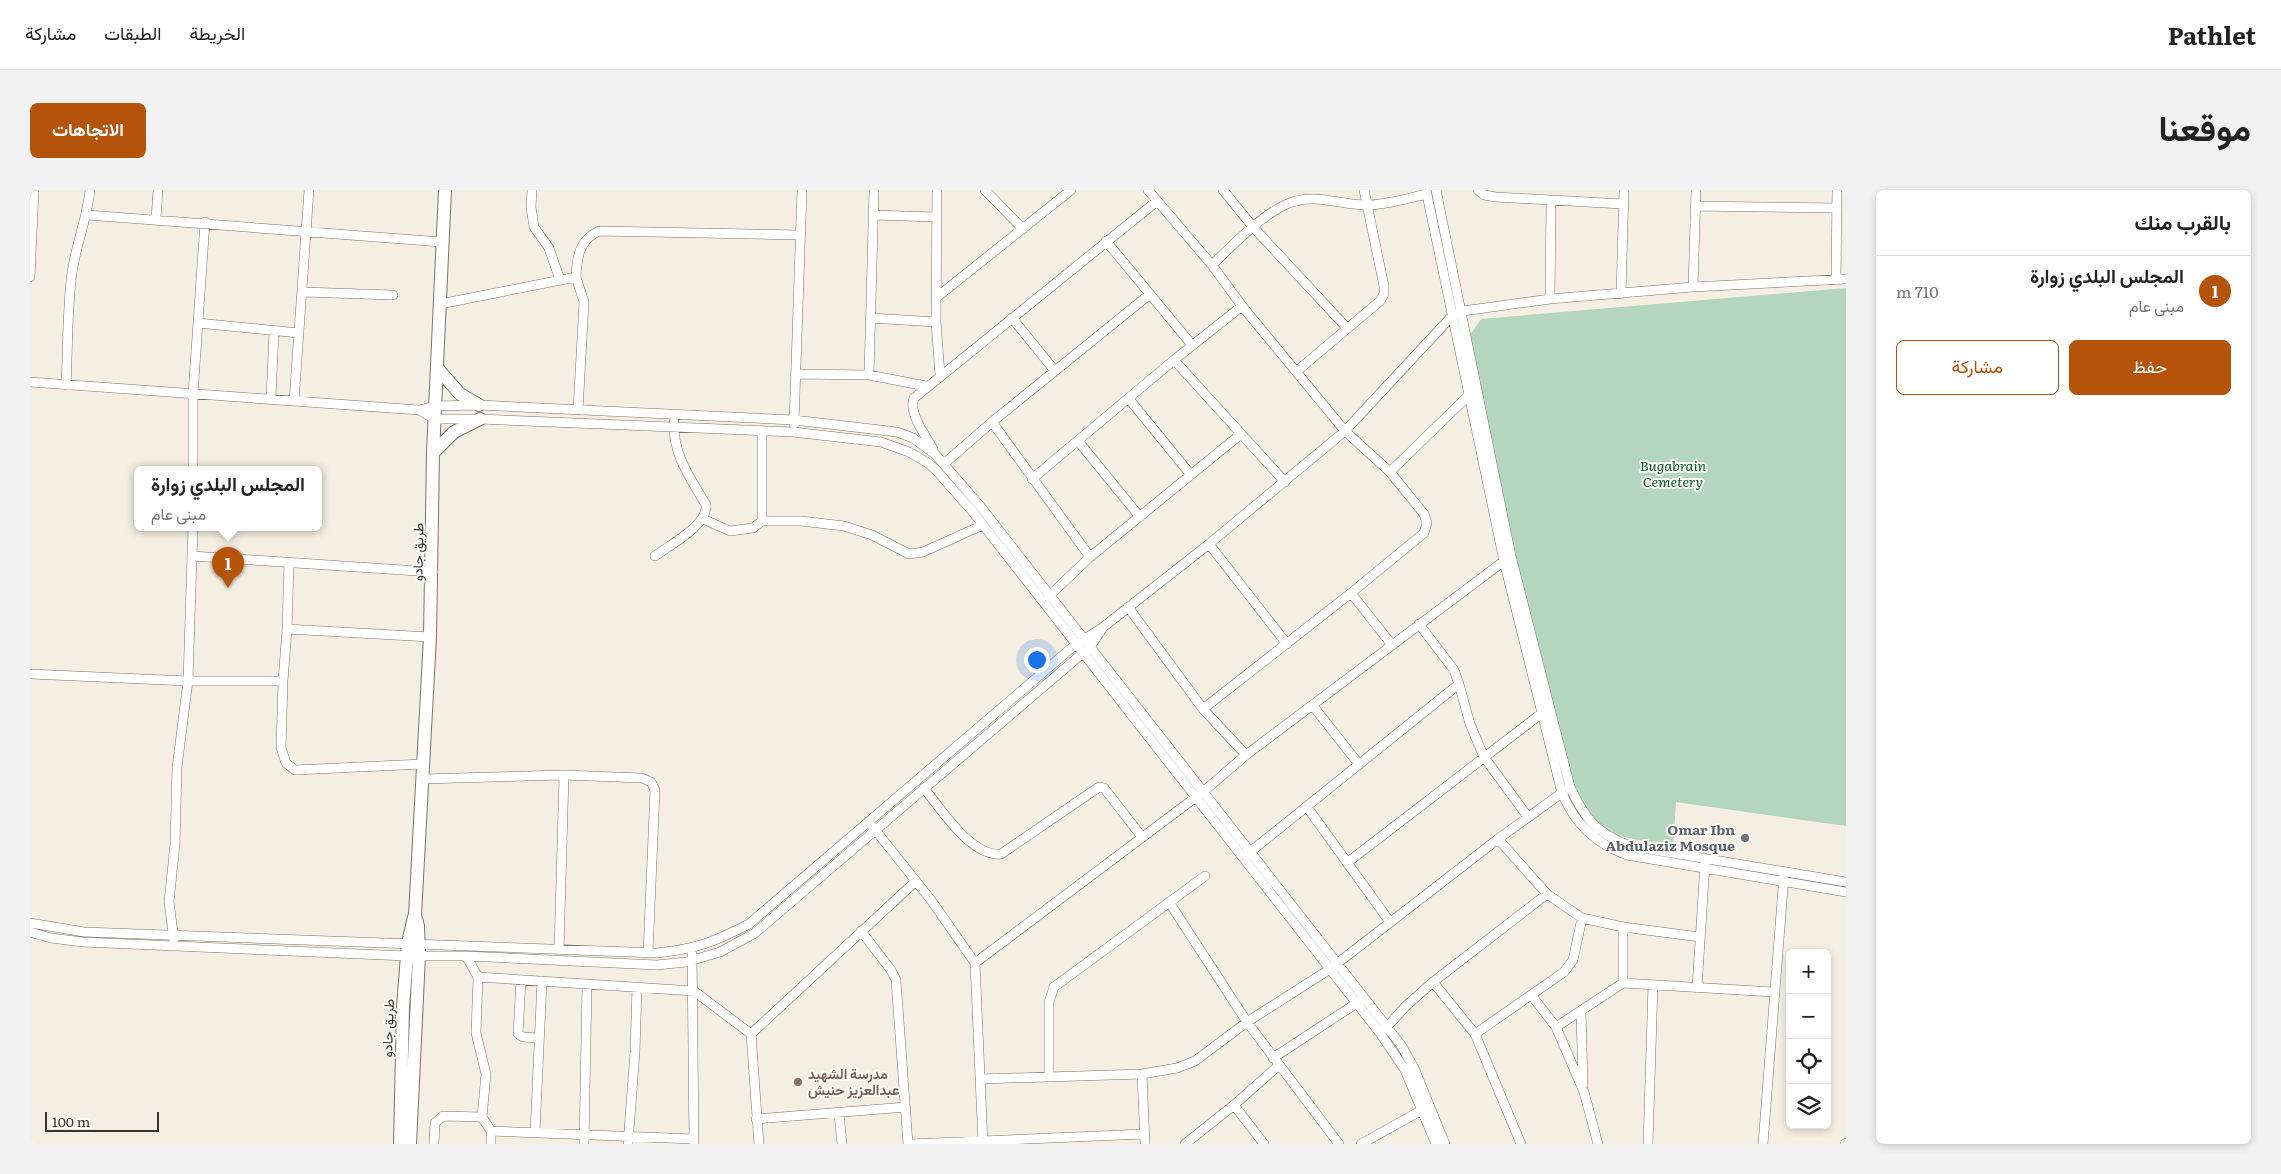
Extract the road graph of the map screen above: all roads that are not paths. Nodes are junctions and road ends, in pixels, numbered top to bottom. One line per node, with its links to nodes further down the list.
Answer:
1 (34, 190): 39 (street)
2 (90, 190): 27 (street)
3 (158, 190): 30 (street)
4 (309, 190): 34 (street)
5 (445, 190): 37 (highway, طريق جادو)
6 (532, 190): 42 (street)
7 (802, 190): 35 (street)
8 (874, 190): 28 (street)
9 (937, 190): 29 (street)
10 (985, 190): 33 (street)
11 (1069, 190): 33 (street)
12 (1148, 190): 21 (street)
13 (1223, 190): 32 (street)
14 (1364, 190): 24 (street)
15 (1436, 190): 53 (street)
16 (1478, 190): 22 (street)
17 (1624, 190): 23 (street)
18 (1696, 190): 25 (street)
19 (1837, 190): 26 (street)
20 (1427, 192): 24 (street); 54 (street)
21 (1157, 201): 36 (street); 38 (street)
22 (1551, 201): 23 (street); 50 (street)
23 (1623, 204): 47 (street)
24 (1367, 205): 32 (street); 59 (street)
25 (1696, 206): 26 (street); 44 (street)
26 (1837, 208): 43 (street)
27 (87, 215): 30 (street); 71 (street)
28 (873, 215): 29 (street); 55 (street)
29 (936, 217): 49 (street)
30 (156, 219): 31 (street)
31 (205, 222): 34 (street); 58 (street)
32 (1252, 227): 38 (street); 59 (street)
33 (1023, 228): 49 (street)
34 (308, 230): 37 (street); 45 (street)
35 (800, 234): 40 (street); 67 (street)
36 (1106, 241): 46 (street); 56 (street)
37 (442, 242): 51 (highway, طريق جادو)
38 (1212, 264): 52 (street)
39 (30, 276)
40 (576, 277): 42 (street); 81 (street)
41 (1846, 279): 43 (street)
42 (560, 280): 51 (street)
43 (1836, 280): 44 (street)
44 (1693, 287): 47 (street)
45 (303, 292): 48 (street); 61 (street)
46 (1150, 294): 62 (street); 65 (street)
47 (1621, 294): 50 (street)
48 (393, 295)
49 (937, 297): 57 (street)
50 (1550, 299): 53 (street)
51 (440, 304): 64 (highway, طريق جادو)
52 (1242, 306): 62 (street); 66 (street)
53 (1463, 311): 54 (street); 110 (street)
54 (1452, 316): 74 (street); 89 (street)
55 (871, 318): 57 (street); 68 (street)
56 (1012, 318): 65 (street); 69 (street)
57 (936, 322): 69 (street)
58 (198, 323): 60 (street); 73 (street)
59 (1347, 328): 66 (street)
60 (274, 330): 61 (street); 75 (street)
61 (299, 333): 77 (street)
62 (1192, 345): 63 (street)
63 (1174, 360): 76 (street); 91 (street)
64 (438, 369): 78 (highway); 79 (highway, طريق جادو)
65 (1055, 371): 86 (street)
66 (1297, 371): 89 (street)
67 (796, 374): 68 (street); 85 (street)
68 (869, 375): 72 (street)
69 (940, 375): 72 (street)
70 (30, 382): 71 (street)
71 (66, 385): 73 (street)
72 (926, 386): 94 (street)
73 (193, 394): 75 (street); 96 (street)
74 (1469, 394): 97 (street); 110 (street)
75 (271, 398): 77 (street)
76 (1128, 399): 92 (street); 98 (street)
77 (294, 401): 80 (street)
78 (479, 405): 79 (street); 81 (street)
79 (436, 406): 80 (street); 83 (highway, طريق جادو)
80 (420, 410): 83 (street)
81 (578, 410): 82 (street)
82 (674, 415): 85 (street); 87 (street)
83 (435, 419): 84 (street); 93 (highway, طريق جادو)
84 (480, 419): 87 (street); 93 (highway)
85 (794, 420): 90 (street); 94 (street)
86 (992, 422): 95 (street); 99 (street)
87 (674, 426): 88 (street); 102 (street)
88 (762, 431): 90 (street); 103 (street)
89 (1345, 431): 97 (street); 100 (street)
90 (793, 432): 104 (street)
91 (1241, 434): 98 (street); 100 (street)
92 (1078, 442): 99 (street); 101 (street)
93 (433, 453): 112 (highway, طريق جادو)
94 (935, 454): 95 (street)
95 (945, 464): 114 (street)
96 (193, 466)
97 (1390, 472): 113 (street)
98 (1191, 475): 101 (street)
99 (1032, 479): 109 (street)
100 (1285, 482): 106 (street)
101 (1140, 517): 109 (street)
102 (703, 519): 103 (street); 108 (street)
103 (762, 521): 104 (street)
104 (982, 525): 122 (street)
105 (193, 531): 107 (street)
106 (1209, 544): 115 (street); 121 (street)
107 (192, 556): 111 (street); 127 (street)
108 (655, 556)
109 (1090, 557): 114 (street)
110 (1508, 558): 116 (street); 132 (street)
111 (289, 563): 112 (street); 118 (street)
112 (433, 572): 119 (highway, طريق جادو)
113 (1351, 593): 121 (street); 123 (street)
114 (1049, 596): 120 (street)
115 (1128, 608): 117 (street); 131 (street)
116 (1419, 624): 123 (street); 129 (street)
117 (1102, 628): 120 (street); 124 (street)
118 (288, 629): 119 (street); 128 (street)
119 (430, 637): 136 (highway, طريق جادو)
120 (1084, 638): 122 (street); 124 (street)
121 (1287, 644): 131 (street)
122 (1075, 645): 125 (street); 145 (street)
123 (1392, 645): 130 (street)
124 (1090, 647): 125 (street); 142 (street)
125 (1082, 654): 140 (street); 142 (street)
126 (30, 674): 127 (street)
127 (188, 681): 128 (street); 165 (street)
128 (282, 681): 136 (street)
129 (1459, 684): 134 (street); 135 (street)
130 (1313, 706): 133 (street); 135 (street)
131 (1204, 709): 133 (street)
132 (1546, 710): 134 (street); 139 (street); 141 (street)
133 (1246, 755): 142 (street)
134 (1484, 757): 144 (street); 150 (street)
135 (1358, 763): 143 (street)
136 (423, 764): 138 (highway, طريق جادو)
137 (564, 775): 138 (street); 170 (street); 171 (street)
138 (422, 779): 167 (highway, طريق جادو)
139 (1570, 787): 141 (street); 151 (street)
140 (924, 788): 146 (street); 147 (street)
141 (1562, 793): 144 (street); 151 (street)
142 (1200, 794): 147 (street); 149 (street)
143 (1307, 807): 149 (street); 150 (street)
144 (1528, 816): 148 (street)
145 (868, 821): 146 (street); 169 (street)
146 (875, 829): 154 (street); 174 (street)
147 (1142, 837): 175 (street)
148 (1498, 839): 157 (street); 161 (street)
149 (1246, 855): 176 (street)
150 (1348, 862): 161 (street)
151 (1705, 863): 153 (street); 166 (street)
152 (1205, 876): 158 (street)
153 (1784, 877): 155 (street); 156 (street); 187 (street)
154 (916, 881): 164 (street); 175 (street)
155 (1846, 882)
156 (1846, 892)
157 (1547, 894): 159 (street); 180 (street)
158 (1169, 902): 191 (street); 199 (street)
159 (1582, 918): 162 (street); 188 (street)
160 (30, 922): 165 (street)
161 (1390, 922): 176 (street)
162 (1624, 927): 166 (street); 181 (street)
163 (30, 932): 168 (street)
164 (861, 932): 194 (street); 203 (street)
165 (175, 935): 167 (street); 168 (street)
166 (1700, 937): 185 (street)
167 (413, 943): 170 (street); 172 (highway, طريق جادو)
168 (174, 946): 172 (street)
169 (692, 948): 171 (street); 174 (street)
170 (559, 950): 171 (street)
171 (648, 953)
172 (413, 956): 173 (street); 217 (highway, طريق جادو); 218 (highway, طريق جادو)
173 (466, 956): 174 (street); 177 (street)
174 (693, 960): 186 (street)
175 (975, 963): 200 (street)
176 (1333, 967): 189 (street); 191 (street)
177 (478, 977): 178 (street); 206 (street)
178 (521, 980): 179 (street); 196 (street)
179 (542, 981): 182 (street); 196 (street)
180 (1433, 982): 193 (street); 195 (street)
181 (1623, 983): 183 (street); 190 (street)
182 (587, 985): 184 (street); 210 (street)
183 (1653, 985): 185 (street); 235 (street)
184 (637, 987): 186 (street); 212 (street)
185 (1697, 988): 187 (street)
186 (694, 991): 194 (street); 214 (street)
187 (1773, 992): 236 (street)
188 (1532, 996): 192 (street); 195 (street)
189 (1360, 1001): 193 (street); 197 (street)
190 (1581, 1011): 192 (street); 201 (street)
191 (1247, 1022): 197 (street); 198 (street)
192 (1556, 1027): 201 (street)
193 (1383, 1030): 204 (street); 232 (street)
194 (751, 1034): 207 (street)
195 (1475, 1034): 233 (street)
196 (539, 1038): 209 (street)
197 (1276, 1062): 202 (street); 229 (street)
198 (1142, 1074): 199 (street); 211 (street)
199 (1049, 1076): 200 (street)
200 (981, 1080): 215 (street)
201 (1584, 1092): 234 (street)
202 (1234, 1105): 227 (street); 228 (street)
203 (906, 1107): 205 (street); 225 (street)
204 (1422, 1110): 230 (street); 231 (street)
205 (839, 1113): 207 (street); 224 (street)
206 (482, 1117): 208 (street); 219 (street)
207 (756, 1119): 223 (street)
208 (492, 1131): 209 (street); 220 (street)
209 (538, 1134): 210 (street); 221 (street)
210 (584, 1134): 212 (street); 222 (street)
211 (1144, 1134): 213 (street); 226 (street)
212 (628, 1140): 214 (street)
213 (1080, 1140): 216 (street)
214 (694, 1142)
215 (983, 1142): 216 (street); 225 (street)
216 (1043, 1142)
217 (400, 1144)
218 (410, 1144)
219 (434, 1144)
220 (491, 1144)
221 (542, 1144)
222 (584, 1144)
223 (759, 1144)
224 (842, 1144)
225 (909, 1144)
226 (1145, 1144)
227 (1185, 1144)
228 (1264, 1144)
229 (1339, 1144)
230 (1361, 1144)
231 (1436, 1144)
232 (1445, 1144)
233 (1521, 1144)
234 (1598, 1144)
235 (1648, 1144)
236 (1764, 1144)

